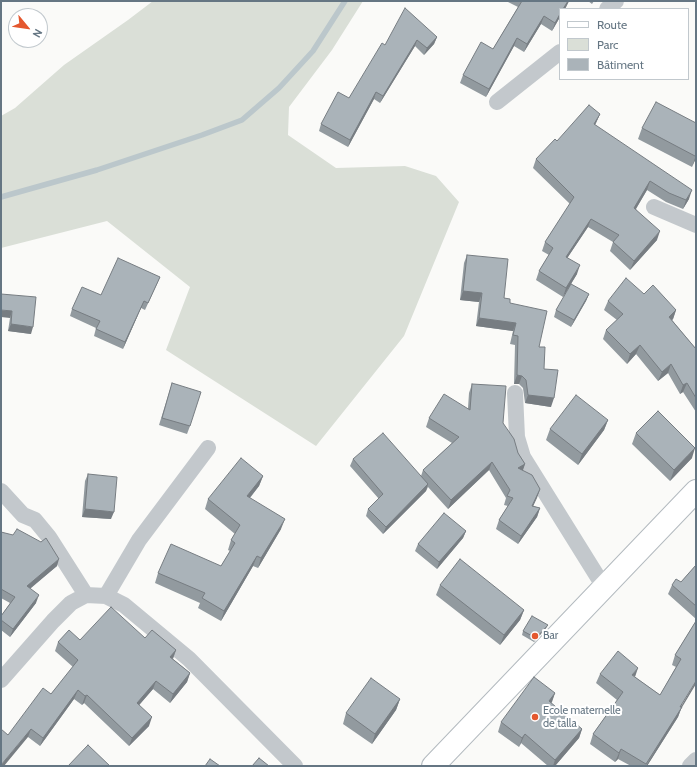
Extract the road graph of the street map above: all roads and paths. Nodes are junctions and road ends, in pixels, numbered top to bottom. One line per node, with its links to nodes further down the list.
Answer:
1 (616, 1): 2 (street)
2 (608, 8)
3 (559, 53): 4 (street)
4 (497, 102)
5 (654, 207): 6 (street)
6 (696, 225)
7 (515, 393): 11 (street)
8 (208, 448): 13 (street)
9 (1, 491): 12 (street)
10 (696, 491): 11 (street)
11 (604, 587): 17 (street)
12 (86, 595): 13 (street); 14 (street)
13 (106, 596): 16 (street)
14 (1, 680)
15 (696, 760): 18 (street)
16 (295, 766)
17 (433, 766)
18 (690, 766)

